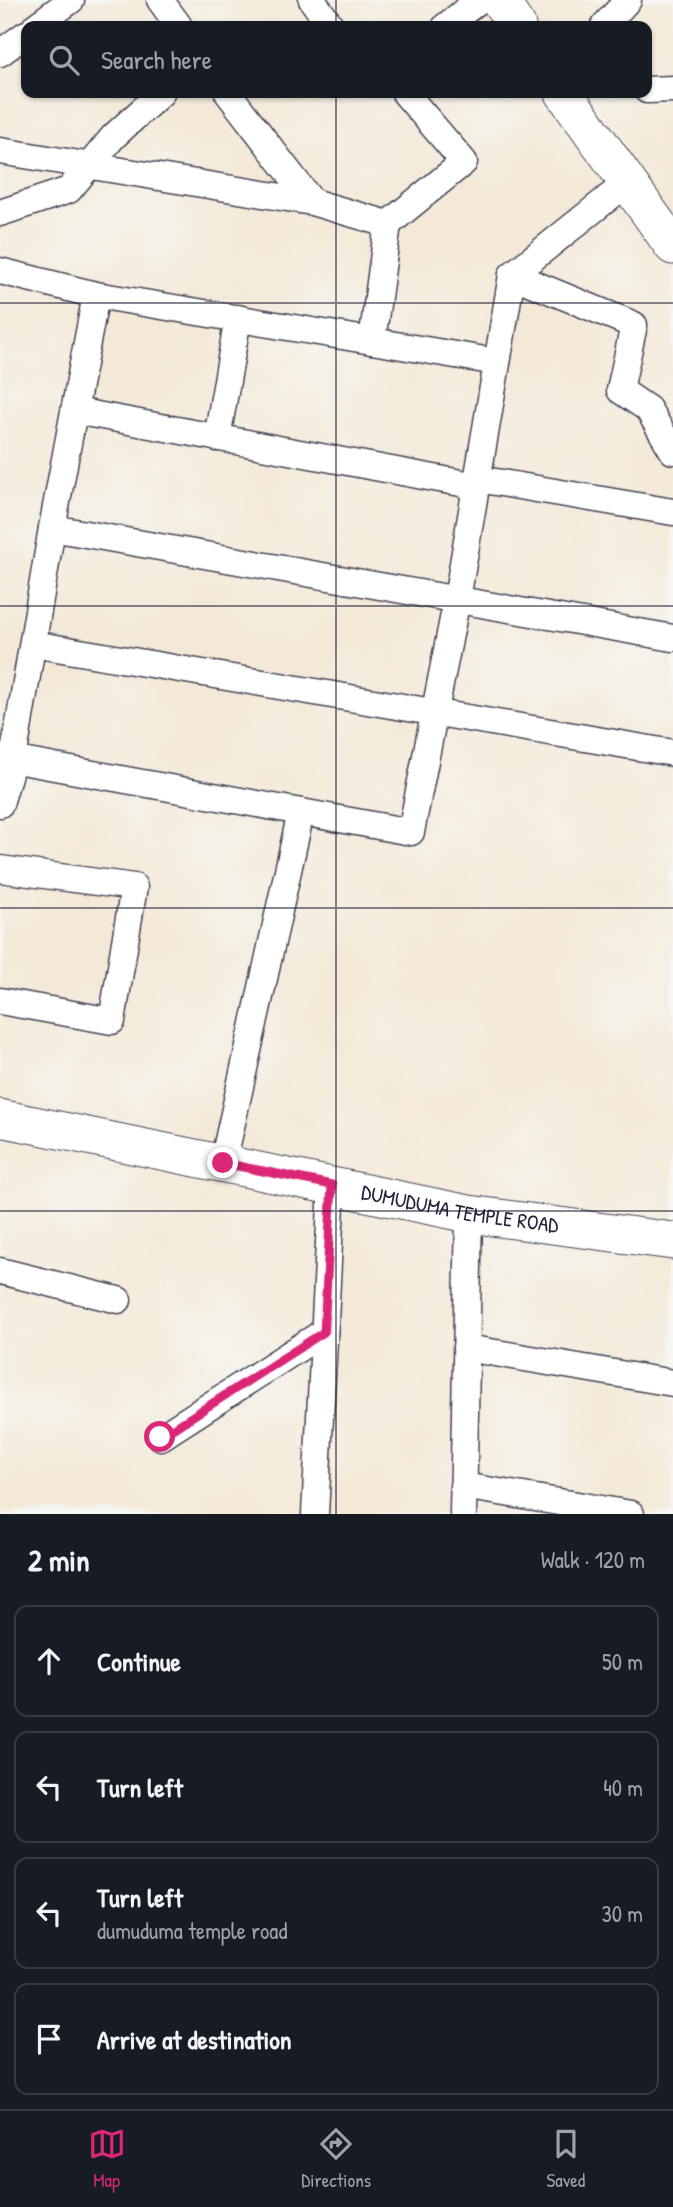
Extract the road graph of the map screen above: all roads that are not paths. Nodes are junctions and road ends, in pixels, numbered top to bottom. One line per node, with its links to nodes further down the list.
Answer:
1 (71, 0): 7 (street)
2 (160, 0): 8 (street)
3 (312, 0): 9 (street)
4 (479, 0): 10 (street)
5 (499, 0): 11 (street)
6 (628, 0): 12 (street)
7 (43, 21)
8 (175, 21)
9 (327, 21)
10 (452, 21)
11 (514, 21)
12 (609, 21)
13 (21, 38): 14 (street)
14 (0, 53)
15 (673, 89): 16 (street)
16 (652, 90)
17 (156, 98): 22 (street)
18 (232, 98): 24 (street)
19 (409, 98): 26 (street)
20 (569, 98): 23 (street)
21 (0, 152): 22 (street)
22 (89, 166): 24 (street); 25 (street)
23 (628, 182): 27 (street); 29 (street)
24 (312, 202): 26 (street)
25 (0, 213)
26 (388, 224): 32 (street)
27 (673, 246)
28 (0, 271): 30 (street)
29 (512, 275): 33 (street); 36 (street)
30 (96, 295): 31 (street); 34 (street)
31 (238, 318): 32 (street); 35 (street)
32 (372, 341): 33 (street)
33 (498, 362): 37 (street)
34 (75, 411): 35 (street); 39 (street)
35 (217, 438): 37 (street)
36 (673, 451)
37 (477, 482): 38 (street); 40 (street)
38 (673, 512)
39 (52, 528): 40 (street); 42 (street)
40 (457, 599): 41 (street); 43 (street)
41 (673, 638)
42 (33, 644): 43 (street); 45 (street)
43 (434, 713): 44 (street); 47 (street)
44 (673, 753)
45 (7, 758): 46 (street); 47 (street)
46 (0, 804)
47 (301, 812): 51 (street)
48 (0, 869): 49 (street)
49 (0, 1001)
50 (0, 1118): 51 (street, DUMUDUMA TEMPLE ROAD)
51 (223, 1163): 52 (street, DUMUDUMA TEMPLE ROAD)
52 (332, 1185): 53 (street, DUMUDUMA TEMPLE ROAD); 57 (street)
53 (469, 1214): 54 (street, DUMUDUMA TEMPLE ROAD); 58 (street)
54 (673, 1241)
55 (0, 1271): 56 (street)
56 (118, 1300)
57 (324, 1332): 60 (street); 63 (street)
58 (467, 1348): 59 (street); 61 (street)
59 (673, 1383)
60 (160, 1437)
61 (463, 1486): 62 (street); 64 (street)
62 (598, 1511): 65 (street)
63 (315, 1514)
64 (463, 1514)
65 (631, 1514)

